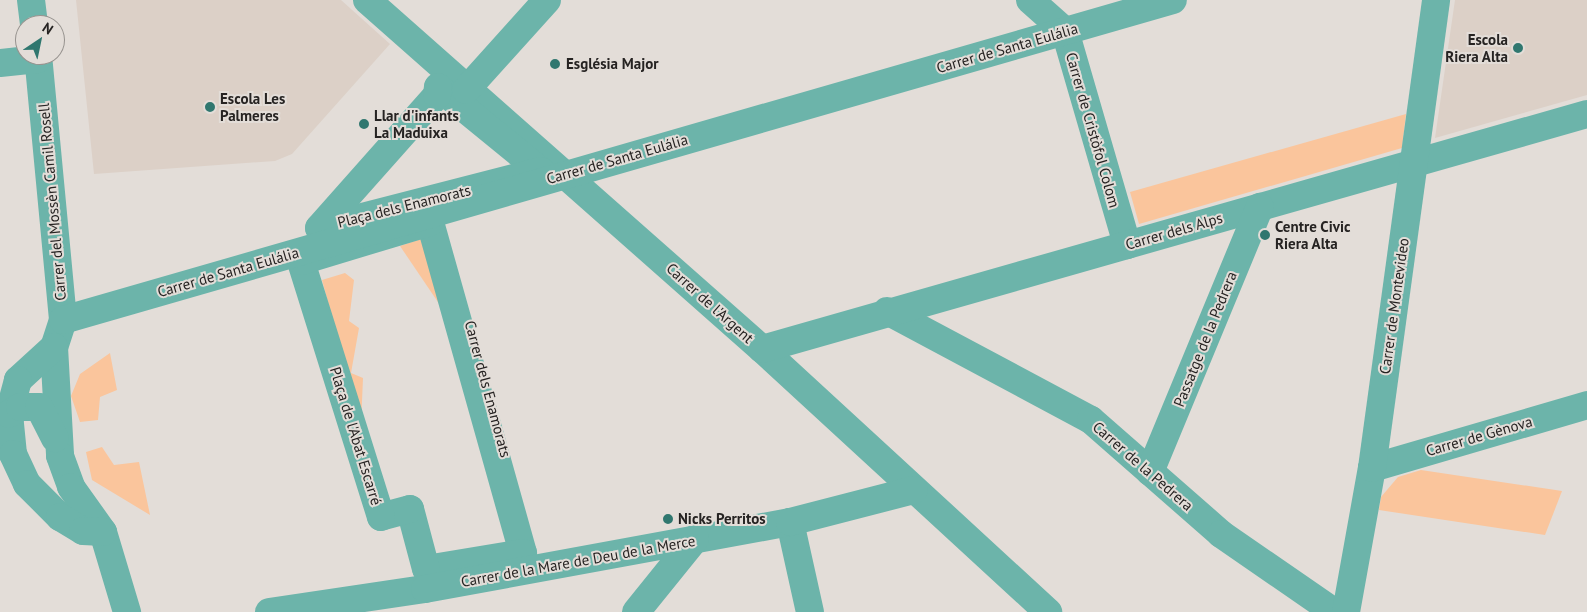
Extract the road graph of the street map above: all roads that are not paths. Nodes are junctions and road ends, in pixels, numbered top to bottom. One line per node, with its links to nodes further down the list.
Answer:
1 (31, 0): 7 (street)
2 (367, 0): 13 (street, Carrer de l'Argent)
3 (547, 0): 13 (street)
4 (1030, 0): 8 (street, Carrer de Cristòfol Colom)
5 (1173, 0): 8 (street, Carrer de Santa Eulália)
6 (1436, 0): 15 (street, Carrer de Montevideo)
7 (33, 15)
8 (1065, 31): 16 (street, Carrer de Santa Eulália); 19 (street, Carrer de Cristòfol Colom)
9 (15, 60): 10 (street)
10 (0, 62)
11 (39, 65): 22 (street, Carrer del Mossèn Camil Rosell)
12 (438, 87): 12 (street, Plaça dels Enamorats)
13 (466, 90): 16 (street, Carrer de l'Argent)
14 (1587, 114): 15 (street, Carrer dels Alps)
15 (1414, 164): 17 (street, Carrer dels Alps); 29 (street, Carrer de Montevideo)
16 (565, 174): 18 (street, Carrer de Santa Eulália); 24 (street, Carrer de l'Argent)
17 (1260, 207): 19 (street, Carrer dels Alps); 30 (street, Passatge de la Pedrera)
18 (439, 210): 22 (street, Carrer de Santa Eulália); 36 (street, Carrer dels Enamorats)
19 (1127, 245): 21 (street, Carrer dels Alps)
20 (301, 261): 20 (street, Plaça de l'Abat Escarré)
21 (887, 312): 24 (street, Carrer dels Alps); 30 (street, Carrer de la Pedrera)
22 (63, 320): 23 (street, Carrer del Mossèn Camil Rosell)
23 (54, 347): 26 (street, Carrer del Mossèn Camil Rosell); 28 (street, Carrer del Mossèn Camil Rosell)
24 (762, 349): 32 (street, Carrer de l'Argent)
25 (1587, 405): 29 (street, Carrer de Gènova)
26 (21, 413): 27 (street, Carrer del Mossèn Camil Rosell); 28 (street)
27 (6, 456): 31 (street, Carrer del Mossèn Camil Rosell)
28 (61, 459): 31 (street); 34 (street, Carrer del Mossèn Camil Rosell)
29 (1372, 468): 44 (street, Carrer de Montevideo)
30 (1150, 472): 43 (street, Carrer de la Pedrera)
31 (27, 484): 34 (street, Carrer del Mossèn Camil Rosell)
32 (914, 490): 33 (street, Carrer de la Mare de Deu de la Merce); 42 (street, Carrer de l'Argent)
33 (790, 522): 35 (street, Carrer de la Mare de Deu de la Merce); 41 (street)
34 (103, 532): 38 (street, Carrer del Mossèn Camil Rosell)
35 (695, 539): 36 (street, Carrer de la Mare de Deu de la Merce); 40 (street)
36 (537, 568): 37 (street, Carrer de la Mare de Deu de la Merce)
37 (428, 600): 39 (street, Carrer de la Mare de Deu de la Merce)
38 (127, 612)
39 (269, 612)
40 (636, 612)
41 (810, 612)
42 (1048, 612)
43 (1334, 612)
44 (1346, 612)

